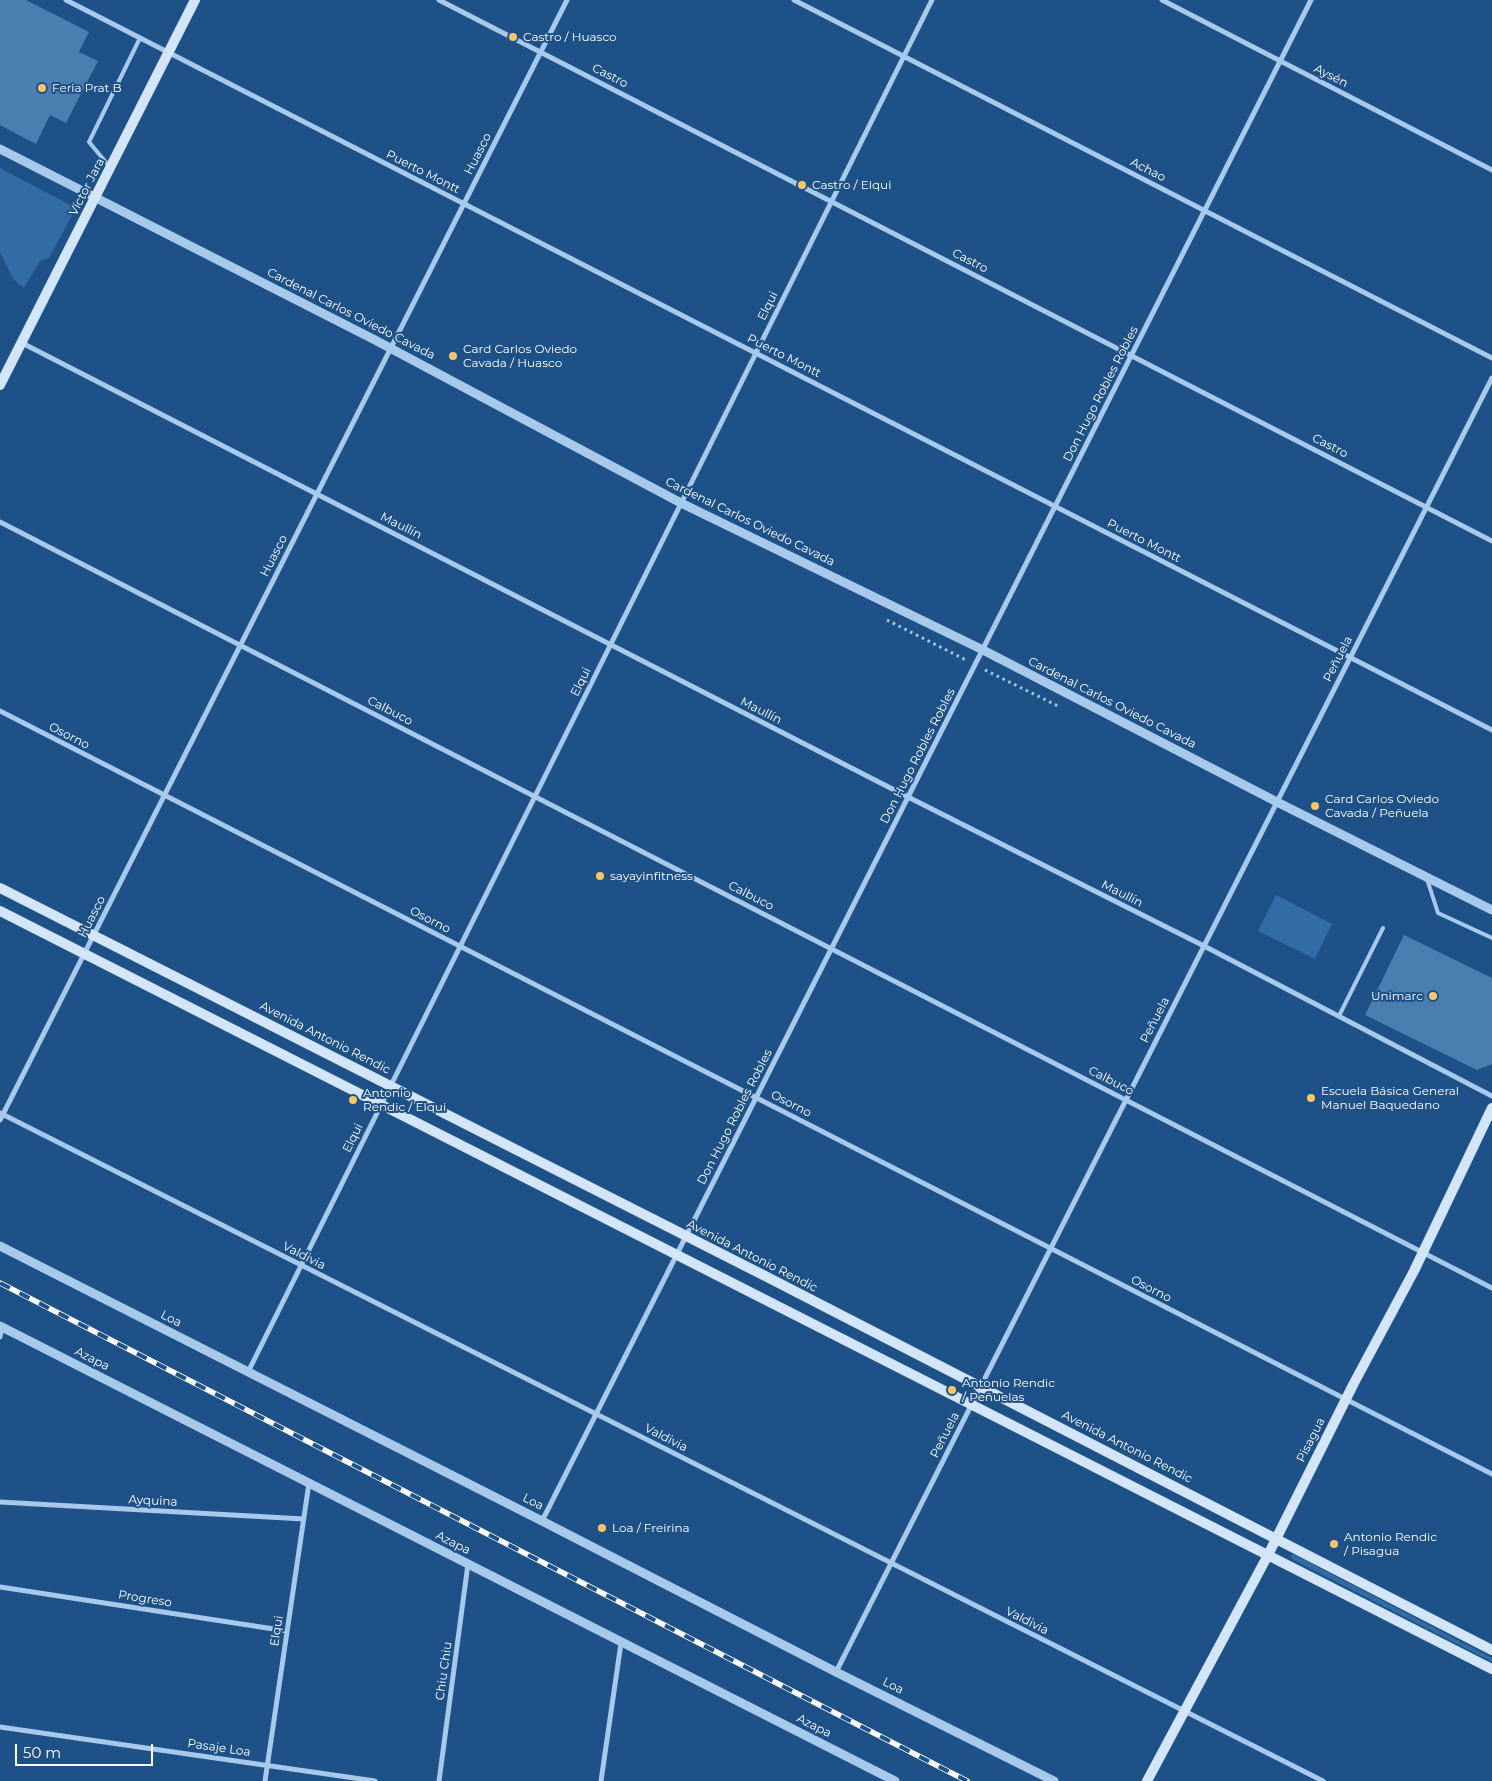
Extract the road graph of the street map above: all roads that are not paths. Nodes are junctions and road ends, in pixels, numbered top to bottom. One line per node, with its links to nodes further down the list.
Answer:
1 (66, 0): 9 (street, Puerto Montt)
2 (195, 0): 10 (main road, Víctor Jara)
3 (439, 0): 11 (street, Castro)
4 (567, 0): 11 (street, Huasco)
5 (794, 0): 12 (street, Achao)
6 (932, 0): 12 (street, Elqui)
7 (1162, 0): 13 (street, Aysén)
8 (1311, 0): 13 (street, Don Hugo Robles Robles)
9 (140, 38): 10 (street, Puerto Montt); 15 (lane)
10 (169, 52): 15 (main road, Víctor Jara); 19 (street, Puerto Montt)
11 (540, 52): 18 (street, Castro); 19 (street, Huasco)
12 (904, 57): 18 (street, Elqui); 20 (street, Achao)
13 (1280, 61): 16 (street, Aysén); 20 (street, Don Hugo Robles Robles)
14 (0, 149): 17 (street, Cardenal Carlos Oviedo Cavada)
15 (110, 168): 17 (main road, Víctor Jara)
16 (1492, 170)
17 (95, 197): 21 (main road, Víctor Jara); 22 (street, Cardenal Carlos Oviedo Cavada)
18 (831, 201): 23 (street, Elqui); 24 (street, Castro)
19 (464, 204): 22 (street, Huasco); 23 (street, Puerto Montt)
20 (1206, 211): 24 (street, Don Hugo Robles Robles); 25 (street, Achao)
21 (21, 343): 27 (main road, Víctor Jara); 28 (street, Maullín)
22 (391, 348): 28 (street, Huasco); 29 (street, Cardenal Carlos Oviedo Cavada)
23 (756, 353): 29 (street, Elqui); 30 (street, Puerto Montt)
24 (1131, 356): 30 (street, Don Hugo Robles Robles); 31 (street, Castro)
25 (1492, 358)
26 (1492, 378): 31 (street, Peñuela)
27 (0, 385)
28 (317, 495): 34 (street, Huasco); 35 (street, Maullín)
29 (681, 503): 35 (street, Elqui); 36 (street, Cardenal Carlos Oviedo Cavada)
30 (1055, 506): 36 (street, Don Hugo Robles Robles); 37 (street, Puerto Montt)
31 (1426, 507): 33 (street, Castro); 37 (street, Peñuela)
32 (0, 522): 34 (street, Calbuco)
33 (1492, 541)
34 (240, 645): 40 (street, Huasco); 41 (street, Calbuco)
35 (610, 645): 41 (street, Elqui); 42 (street, Maullín)
36 (983, 650): 42 (street, Don Hugo Robles Robles); 43 (street, Cardenal Carlos Oviedo Cavada)
37 (1350, 657): 39 (street, Puerto Montt); 43 (street, Peñuela)
38 (0, 712): 40 (street, Osorno)
39 (1492, 730)
40 (164, 796): 49 (street, Huasco); 52 (street, Osorno)
41 (535, 796): 52 (street, Elqui); 53 (street, Calbuco)
42 (908, 797): 51 (street, Maullín); 53 (street, Don Hugo Robles Robles)
43 (1277, 802): 44 (street, Cardenal Carlos Oviedo Cavada); 51 (street, Peñuela)
44 (1426, 877): 46 (street, Cardenal Carlos Oviedo Cavada); 50 (lane)
45 (0, 888): 49 (main road, Avenida Antonio Rendic)
46 (1492, 910)
47 (0, 911): 54 (main road)
48 (1383, 928): 55 (lane)
49 (94, 935): 54 (street, Huasco); 56 (main road, Avenida Antonio Rendic)
50 (1492, 938)
51 (1204, 946): 55 (street, Maullín); 59 (street, Peñuela)
52 (460, 947): 56 (street, Elqui); 58 (street, Osorno)
53 (832, 949): 58 (street, Don Hugo Robles Robles); 59 (street, Calbuco)
54 (85, 954): 60 (main road); 62 (street, Huasco)
55 (1339, 1016): 57 (street, Maullín)
56 (391, 1085): 60 (street, Elqui); 64 (main road, Avenida Antonio Rendic)
57 (1492, 1096)
58 (756, 1098): 64 (street, Don Hugo Robles Robles); 66 (street, Osorno)
59 (1126, 1100): 66 (street, Peñuela); 67 (street, Calbuco)
60 (381, 1105): 68 (main road); 69 (street, Elqui)
61 (1492, 1108): 67 (main road, Pisagua)
62 (1, 1114): 63 (street, Huasco); 69 (street, Valdivia)
63 (0, 1120)
64 (686, 1236): 68 (street, Don Hugo Robles Robles); 74 (main road, Avenida Antonio Rendic)
65 (0, 1246): 73 (street, Loa)
66 (1051, 1248): 74 (street, Peñuela); 75 (street, Osorno)
67 (1423, 1253): 70 (street, Calbuco); 75 (main road, Pisagua)
68 (677, 1255): 76 (main road); 77 (street, Don Hugo Robles Robles)
69 (301, 1266): 73 (street, Elqui); 77 (street, Valdivia)
70 (1492, 1288)
71 (1, 1327): 72 (street); 79 (street, Azapa)
72 (0, 1337)
73 (248, 1372): 82 (street, Loa)
74 (981, 1387): 76 (street, Peñuela); 83 (main road, Avenida Antonio Rendic)
75 (1346, 1399): 78 (street, Osorno); 83 (main road, Pisagua)
76 (972, 1404): 84 (main road); 85 (street, Peñuela)
77 (596, 1414): 82 (street, Don Hugo Robles Robles); 85 (street, Valdivia)
78 (1492, 1474)
79 (310, 1483): 81 (street, Elqui); 86 (street, Azapa)
80 (0, 1502): 81 (street, Ayquina)
81 (304, 1519): 88 (street, Elqui)
82 (542, 1520): 92 (street, Loa)
83 (1276, 1537): 84 (main road, Pisagua); 90 (main road, Avenida Antonio Rendic)
84 (1268, 1555): 91 (main road); 93 (main road, Pisagua)
85 (891, 1563): 92 (street, Peñuela); 93 (street, Valdivia)
86 (468, 1564): 89 (street, Azapa); 98 (street, Chiu Chiu)
87 (0, 1587): 88 (street, Progreso)
88 (287, 1631): 95 (street, Elqui)
89 (621, 1643): 99 (street); 100 (street, Azapa)
90 (1492, 1650)
91 (1492, 1668)
92 (836, 1672): 101 (street, Loa)
93 (1184, 1712): 102 (main road, Pisagua); 103 (street, Valdivia)
94 (0, 1727): 95 (street, Pasaje Loa)
95 (267, 1764): 96 (street, Elqui); 97 (street, Pasaje Loa)
96 (264, 1781)
97 (375, 1781)
98 (439, 1781)
99 (601, 1781)
100 (895, 1781)
101 (1054, 1781)
102 (1147, 1781)
103 (1323, 1781)

